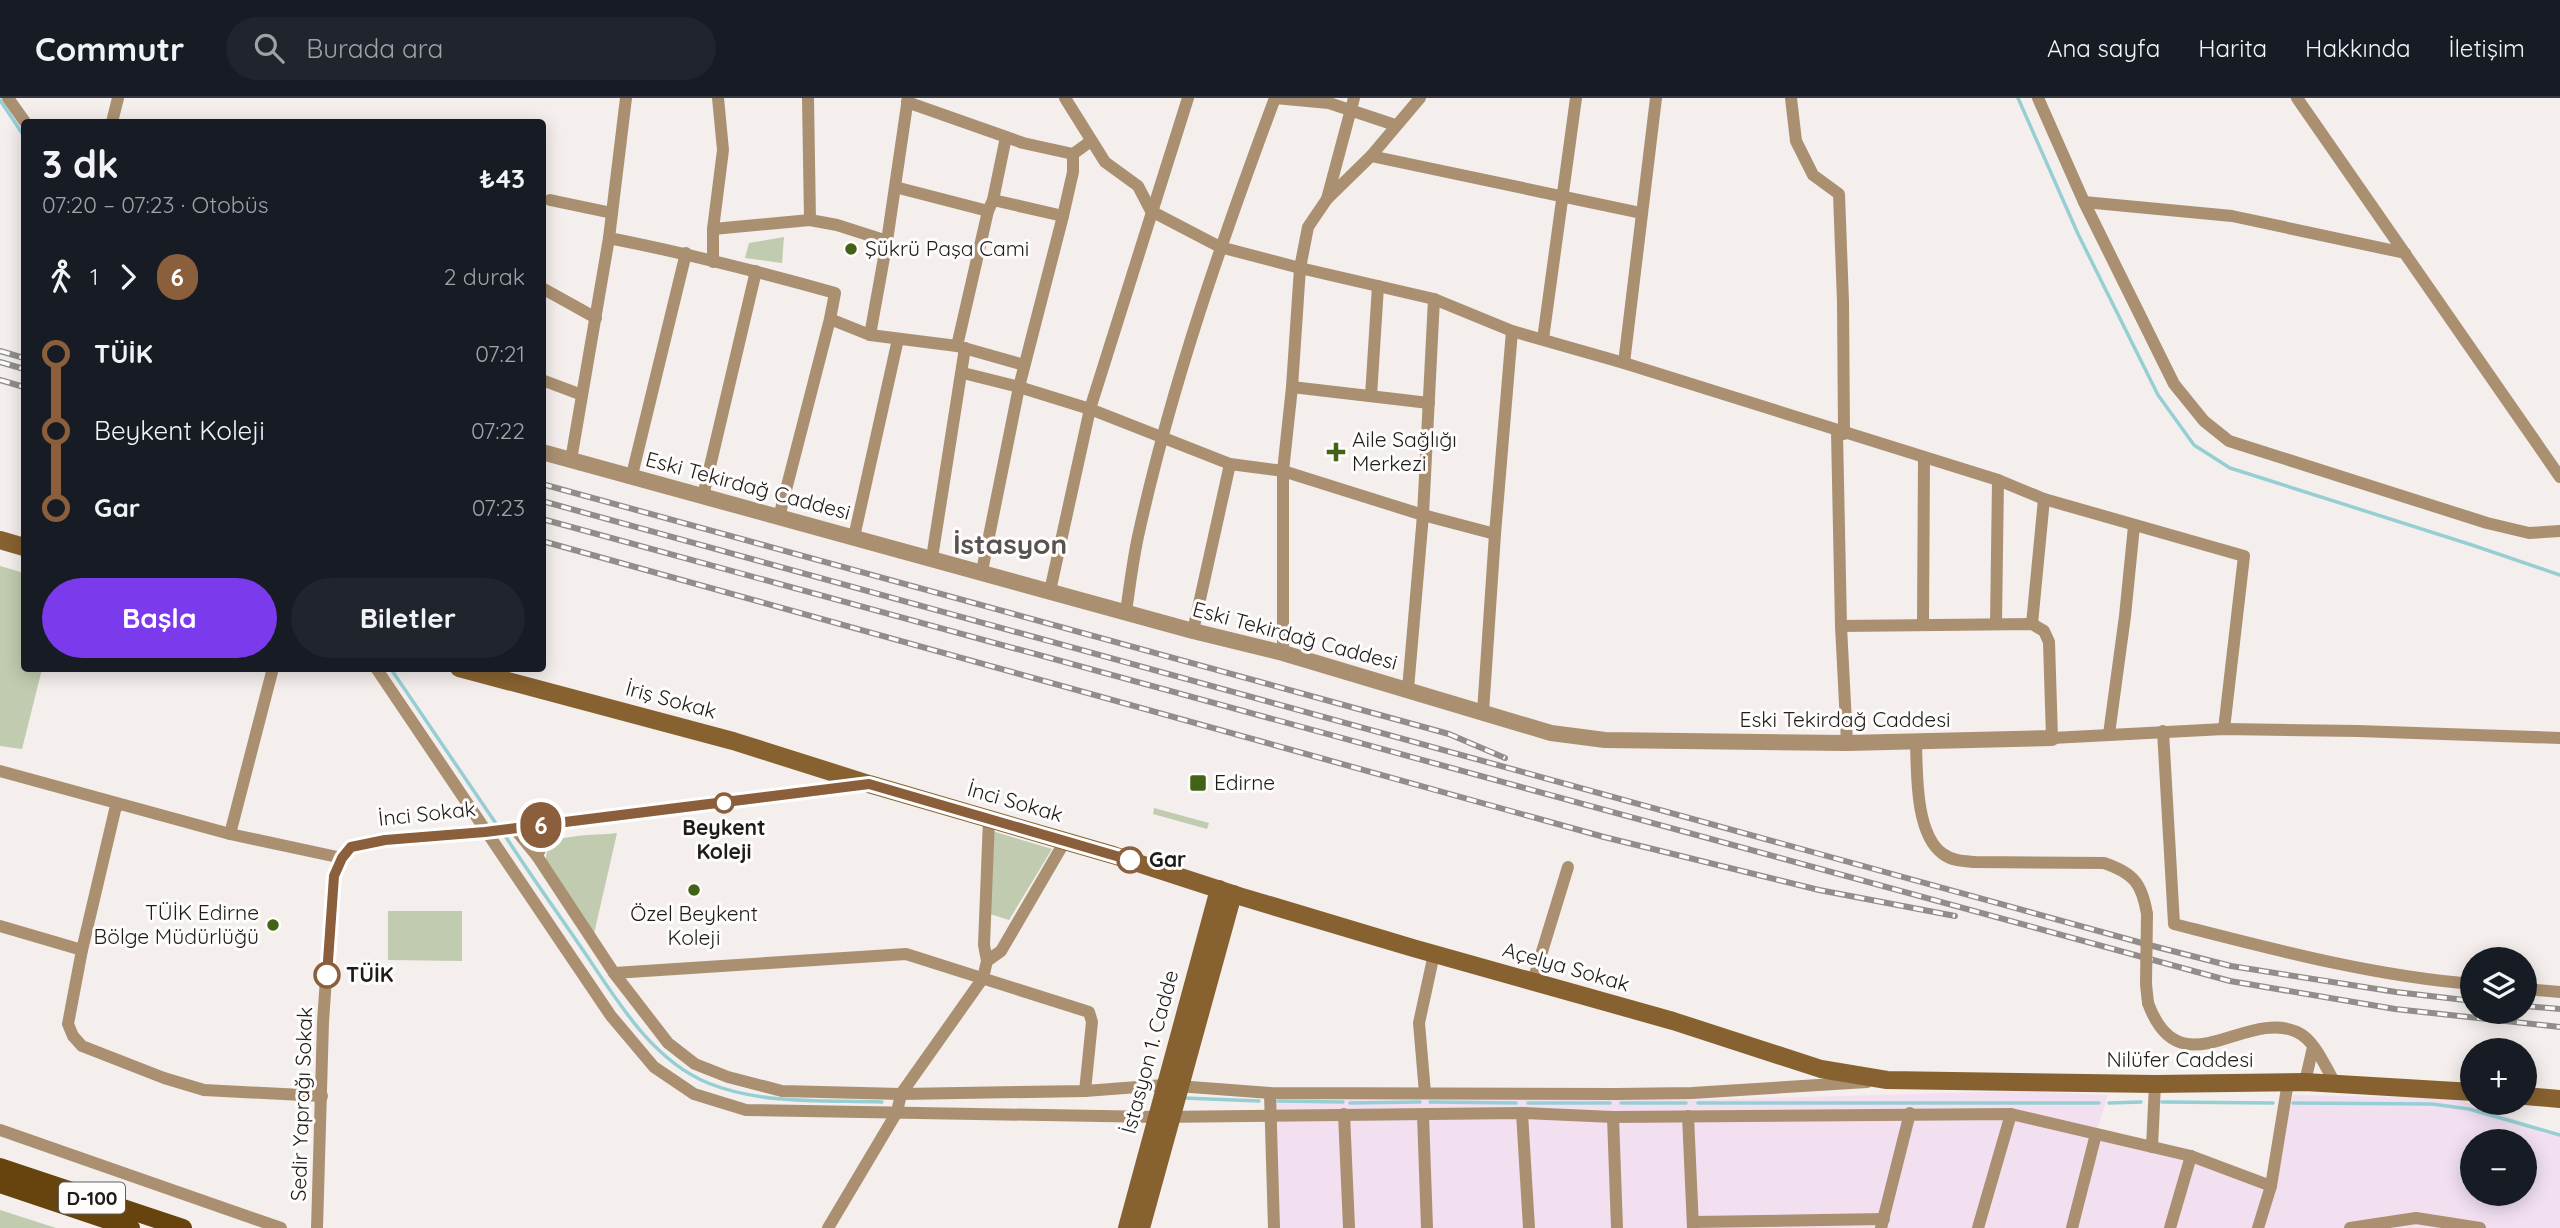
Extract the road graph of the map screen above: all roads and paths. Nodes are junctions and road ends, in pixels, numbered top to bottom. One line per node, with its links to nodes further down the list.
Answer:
1 (8, 98): 18 (street)
2 (118, 98): 19 (street)
3 (626, 98): 32 (street)
4 (718, 98): 36 (street)
5 (808, 98): 35 (street)
6 (1065, 98): 22 (street)
7 (1188, 98): 31 (street)
8 (1275, 98): 16 (street); 39 (street)
9 (1420, 98): 20 (street)
10 (1576, 98): 26 (street)
11 (1656, 98): 33 (street)
12 (1791, 98): 65 (street)
13 (2038, 98): 29 (street)
14 (2297, 98): 41 (street)
15 (908, 100): 21 (street); 25 (street)
16 (1329, 100): 17 (street)
17 (1353, 104): 20 (street); 27 (street)
18 (23, 119)
19 (113, 119)
20 (1395, 125): 24 (street)
21 (1006, 137): 23 (street); 30 (street)
22 (1091, 141): 23 (street); 31 (street)
23 (1073, 154): 34 (street)
24 (1371, 156): 26 (street); 27 (street)
25 (895, 187): 30 (street); 38 (street)
26 (1563, 197): 33 (street); 53 (street)
27 (1327, 199): 43 (street)
28 (550, 200): 32 (street)
29 (2084, 202): 41 (street); 80 (street)
30 (990, 205): 34 (street); 54 (street)
31 (1151, 211): 39 (street); 64 (street)
32 (612, 213): 37 (street)
33 (1641, 213): 55 (street)
34 (1063, 216): 56 (street)
35 (810, 220): 36 (street); 38 (street)
36 (713, 229): 42 (street)
37 (609, 238): 40 (street); 48 (street)
38 (887, 242): 51 (street)
39 (1220, 247): 43 (street); 66 (street)
40 (686, 253): 42 (street); 72 (street)
41 (2405, 253): 73 (street)
42 (713, 262): 44 (street)
43 (1300, 268): 45 (street); 60 (street)
44 (756, 271): 49 (street); 75 (street)
45 (1378, 286): 47 (street); 62 (street)
46 (546, 290): 48 (street)
47 (1434, 299): 50 (street); 63 (street)
48 (596, 318): 61 (street)
49 (830, 319): 51 (street); 78 (street)
50 (1513, 331): 53 (street); 81 (street)
51 (870, 334): 52 (street)
52 (898, 339): 54 (street); 82 (street)
53 (1543, 340): 55 (street)
54 (961, 347): 56 (street); 57 (street)
55 (1623, 363): 65 (street)
56 (1024, 365): 59 (street)
57 (963, 373): 59 (street); 85 (street)
58 (546, 382): 61 (street)
59 (1019, 387): 64 (street); 86 (street)
60 (1292, 387): 62 (street); 71 (street)
61 (582, 395): 69 (street)
62 (1371, 396): 63 (street)
63 (1429, 403): 77 (street)
64 (1090, 409): 66 (street); 87 (street)
65 (1840, 433): 68 (street); 92 (street)
66 (1162, 436): 70 (street); 88 (street)
67 (546, 453): 69 (street, Eski Tekirdağ Caddesi)
68 (1924, 458): 74 (street); 90 (street)
69 (572, 460): 72 (street, Eski Tekirdağ Caddesi)
70 (1230, 464): 71 (street); 93 (street)
71 (1283, 471): 77 (street); 94 (street)
72 (632, 475): 75 (street, Eski Tekirdağ Caddesi)
73 (2560, 477)
74 (1998, 480): 76 (street); 89 (street)
75 (703, 496): 78 (street, Eski Tekirdağ Caddesi)
76 (2044, 499): 79 (street); 91 (street)
77 (1423, 515): 81 (street); 98 (street)
78 (779, 517): 82 (street, Eski Tekirdağ Caddesi)
79 (2134, 526): 100 (street); 102 (street)
80 (2560, 531)
81 (1495, 534): 99 (street)
82 (854, 537): 85 (street, Eski Tekirdağ Caddesi)
83 (0, 540): 84 (main road)
84 (21, 546)
85 (932, 558): 86 (street, Eski Tekirdağ Caddesi)
86 (982, 571): 87 (street, Eski Tekirdağ Caddesi)
87 (1049, 591): 88 (street, Eski Tekirdağ Caddesi)
88 (1126, 611): 93 (street, Eski Tekirdağ Caddesi)
89 (1996, 623): 90 (street); 91 (street)
90 (1923, 624): 92 (street)
91 (2032, 624): 103 (street)
92 (1841, 626): 106 (street)
93 (1193, 631): 94 (street, Eski Tekirdağ Caddesi)
94 (1283, 653): 98 (street, Eski Tekirdağ Caddesi)
95 (272, 672): 114 (street)
96 (379, 672): 113 (street)
97 (473, 672): 108 (main road, İriş Sokak)
98 (1408, 689): 99 (street, Eski Tekirdağ Caddesi)
99 (1483, 712): 106 (street, Eski Tekirdağ Caddesi)
100 (2224, 729): 101 (street); 104 (street)
101 (2163, 731): 102 (street); 127 (street)
102 (2109, 734): 103 (street)
103 (2052, 737): 105 (street, Eski Tekirdağ Caddesi)
104 (2560, 738)
105 (1916, 741): 106 (street, Eski Tekirdağ Caddesi); 130 (street, bridge)
106 (1847, 743)
107 (0, 771): 109 (street)
108 (869, 784): 110 (main road, İnci Sokak); 111 (street, İnci Sokak)
109 (118, 805): 114 (street); 121 (street)
110 (989, 819): 115 (main road, İnci Sokak); 123 (street)
111 (553, 824): 112 (street, İnci Sokak); 116 (street)
112 (514, 828): 113 (street, İnci Sokak); 116 (street)
113 (485, 832): 117 (street, İnci Sokak); 144 (street)
114 (230, 834): 117 (street)
115 (1065, 841): 119 (main road, İnci Sokak); 123 (street)
116 (537, 856): 124 (street)
117 (342, 858): 141 (street, Sedir Yaprağı Sokak)
118 (1568, 867): 126 (street)
119 (1226, 891): 122 (main road, Açelya Sokak); 135 (main road, İstasyon 1. Cadde)
120 (0, 926): 121 (street)
121 (82, 950): 141 (street)
122 (1434, 954): 126 (main road, Açelya Sokak); 139 (street)
123 (987, 961): 125 (street)
124 (614, 973): 125 (street); 140 (street)
125 (983, 978): 136 (street); 140 (street)
126 (1533, 981): 131 (main road, Açelya Sokak)
127 (2460, 983)
128 (2537, 990): 129 (street)
129 (2560, 992)
130 (2314, 1047): 132 (street); 133 (street)
131 (1887, 1080): 134 (main road, Nilüfer Caddesi); 139 (street)
132 (2296, 1082): 133 (main road, Nilüfer Caddesi); 134 (main road, Nilüfer Caddesi); 160 (street)
133 (2335, 1083): 137 (main road, Nilüfer Caddesi)
134 (2155, 1084): 156 (street)
135 (1172, 1085): 136 (street); 138 (street); 151 (main road, İstasyon 1. Cadde)
136 (1085, 1091): 140 (street)
137 (2460, 1091)
138 (1270, 1093): 139 (street); 149 (street)
139 (1424, 1093)
140 (901, 1094): 144 (street)
141 (322, 1096): 168 (street, Sedir Yaprağı Sokak)
142 (2537, 1097): 143 (main road)
143 (2560, 1099)
144 (897, 1112): 151 (street); 169 (street)
145 (1910, 1113): 148 (street); 152 (street); 163 (street)
146 (1345, 1114): 149 (street); 150 (street); 173 (street)
147 (1522, 1114): 150 (street); 153 (street); 175 (street)
148 (2011, 1114): 155 (street); 177 (street)
149 (1270, 1115): 151 (street); 172 (street)
150 (1423, 1115): 174 (street)
151 (1164, 1116): 170 (main road, İstasyon 1. Cadde); 171 (main road, İstasyon 1. Cadde)
152 (1688, 1116): 153 (street); 164 (street)
153 (1613, 1117): 176 (street)
154 (0, 1130): 167 (street)
155 (2096, 1135): 156 (street); 178 (street)
156 (2152, 1147): 157 (street)
157 (2191, 1156): 160 (street); 179 (street)
158 (0, 1167): 166 (main road, D-100)
159 (0, 1184): 162 (main road, D-100)
160 (2271, 1186): 180 (street)
161 (2414, 1223): 181 (street); 182 (street)
162 (107, 1224): 165 (main road, D-100)
163 (1882, 1224): 164 (street)
164 (1693, 1225)
165 (131, 1228)
166 (183, 1228)
167 (281, 1228)
168 (317, 1228)
169 (828, 1228)
170 (1127, 1228)
171 (1141, 1228)
172 (1274, 1228)
173 (1349, 1228)
174 (1427, 1228)
175 (1529, 1228)
176 (1617, 1228)
177 (1978, 1228)
178 (2072, 1228)
179 (2171, 1228)
180 (2258, 1228)
181 (2350, 1228)
182 (2480, 1228)

